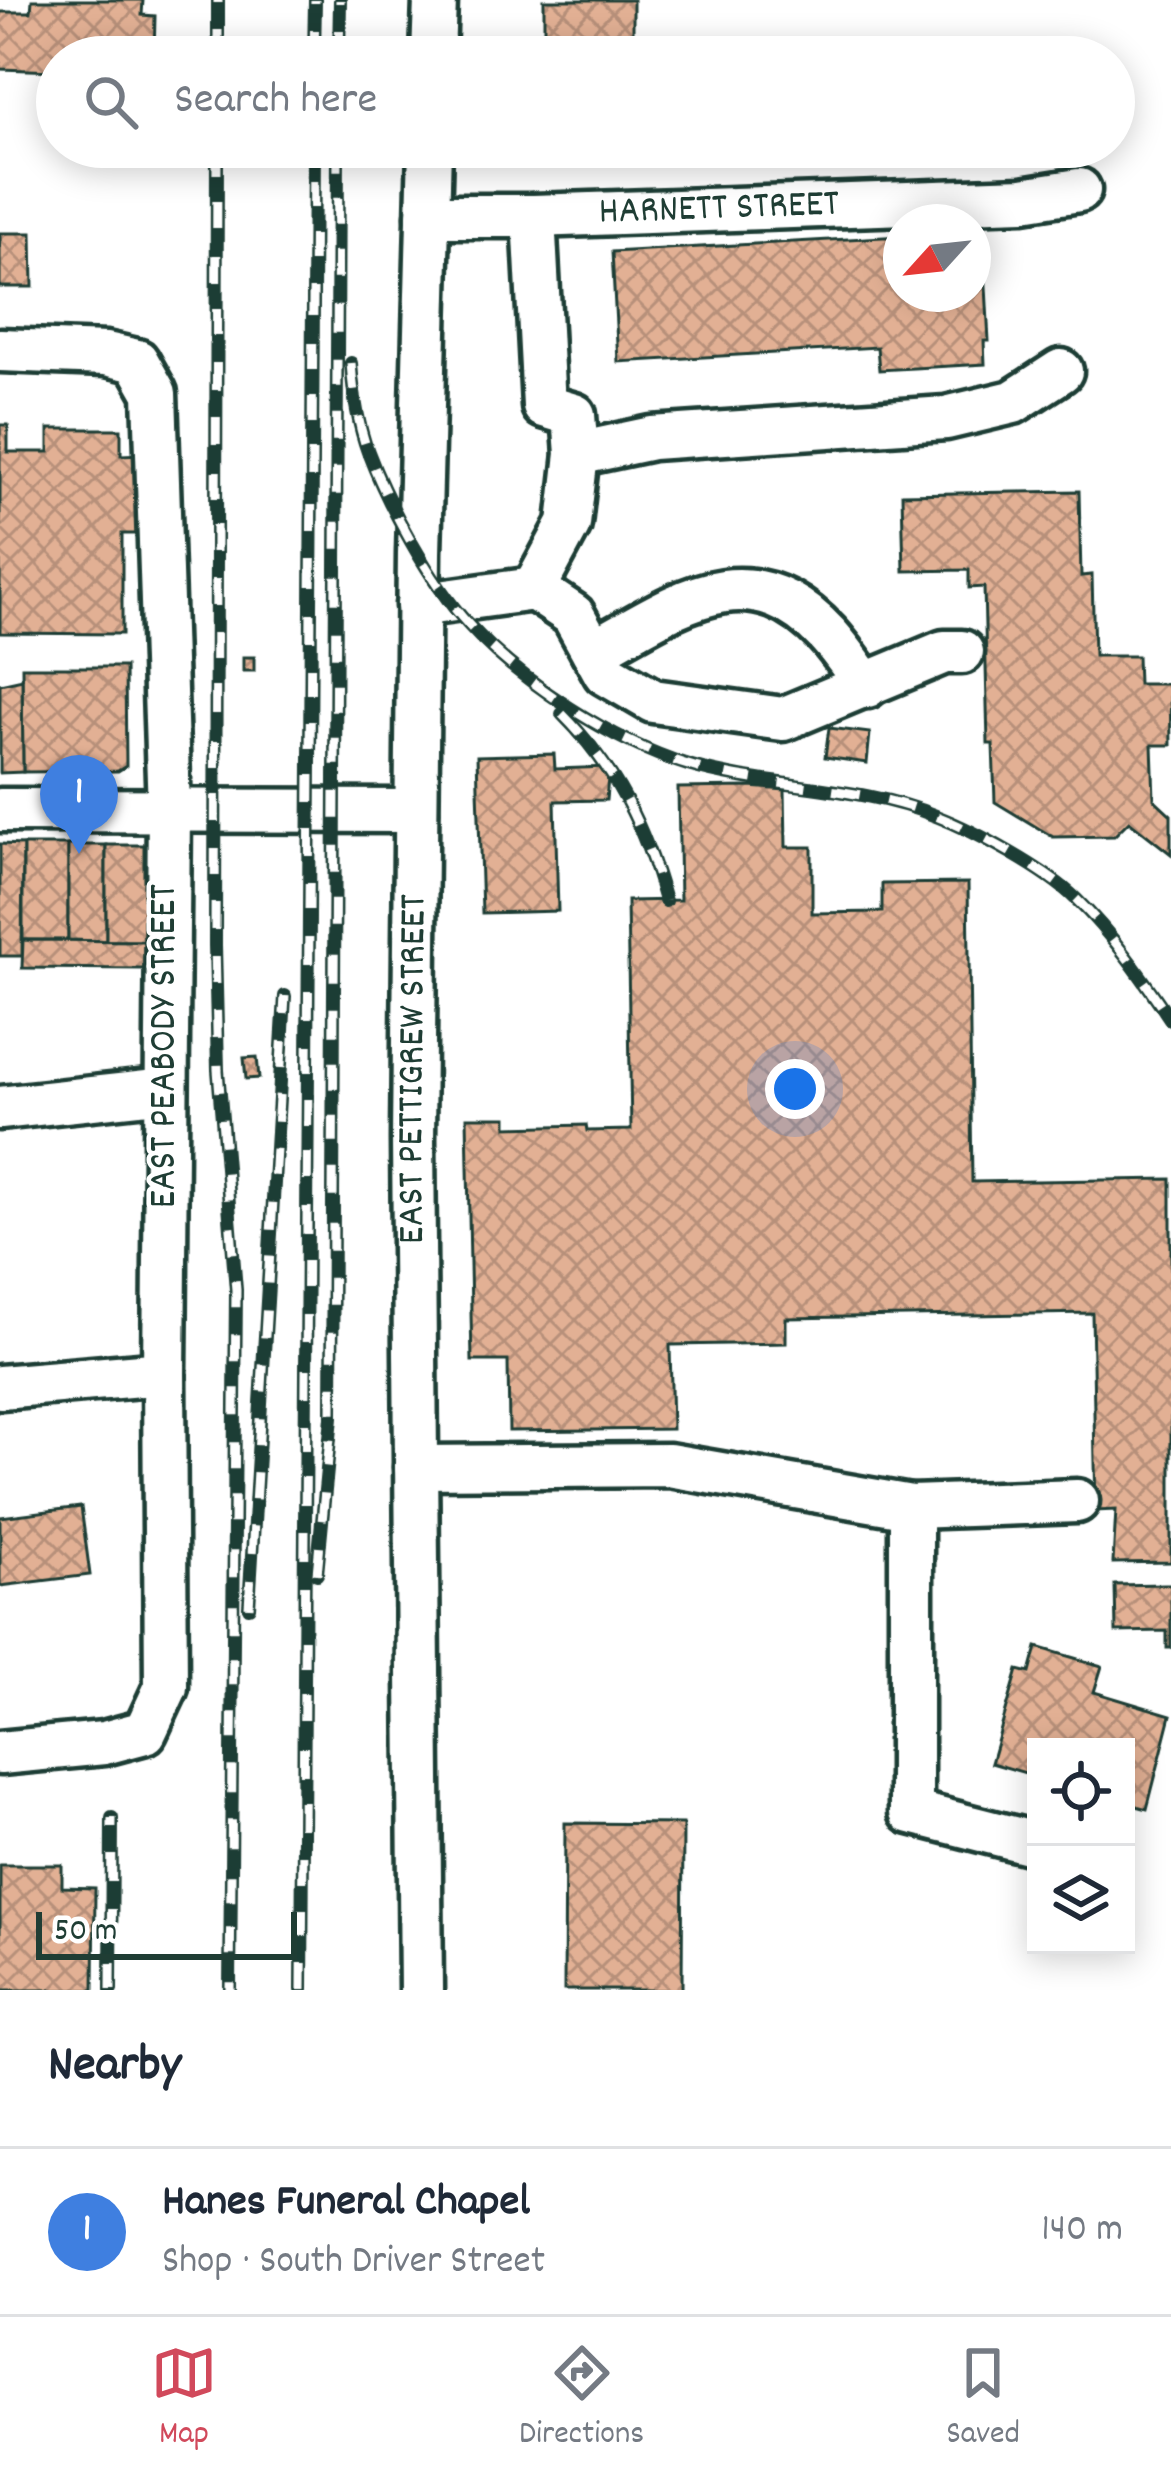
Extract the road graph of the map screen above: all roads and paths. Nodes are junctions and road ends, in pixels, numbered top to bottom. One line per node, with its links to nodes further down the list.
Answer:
1 (435, 0): 2 (street)
2 (434, 36)
3 (429, 168): 5 (street, EAST PETTIGREW STREET)
4 (1079, 190): 6 (street, HARNETT STREET)
5 (428, 216): 6 (street, HARNETT STREET); 11 (street, EAST PETTIGREW STREET)
6 (534, 216): 9 (street)
7 (0, 350): 16 (street, EAST PEABODY STREET)
8 (1060, 371): 9 (street)
9 (577, 454): 10 (street)
10 (534, 590): 11 (street); 12 (street)
11 (418, 605): 17 (street, EAST PETTIGREW STREET)
12 (593, 651): 14 (street); 14 (street)
13 (962, 652): 14 (street)
14 (867, 686)
15 (0, 810): 16 (street)
16 (169, 810): 17 (street); 18 (street, EAST PEABODY STREET)
17 (416, 811): 22 (street, EAST PETTIGREW STREET)
18 (166, 1090): 19 (street); 20 (street, EAST PEABODY STREET)
19 (0, 1108)
20 (164, 1373): 21 (street); 25 (street, EAST PEABODY STREET)
21 (0, 1388)
22 (416, 1467): 24 (street); 27 (street, EAST PETTIGREW STREET)
23 (1077, 1501): 24 (street)
24 (910, 1507): 26 (street)
25 (0, 1754)
26 (1027, 1842)
27 (421, 1990)

